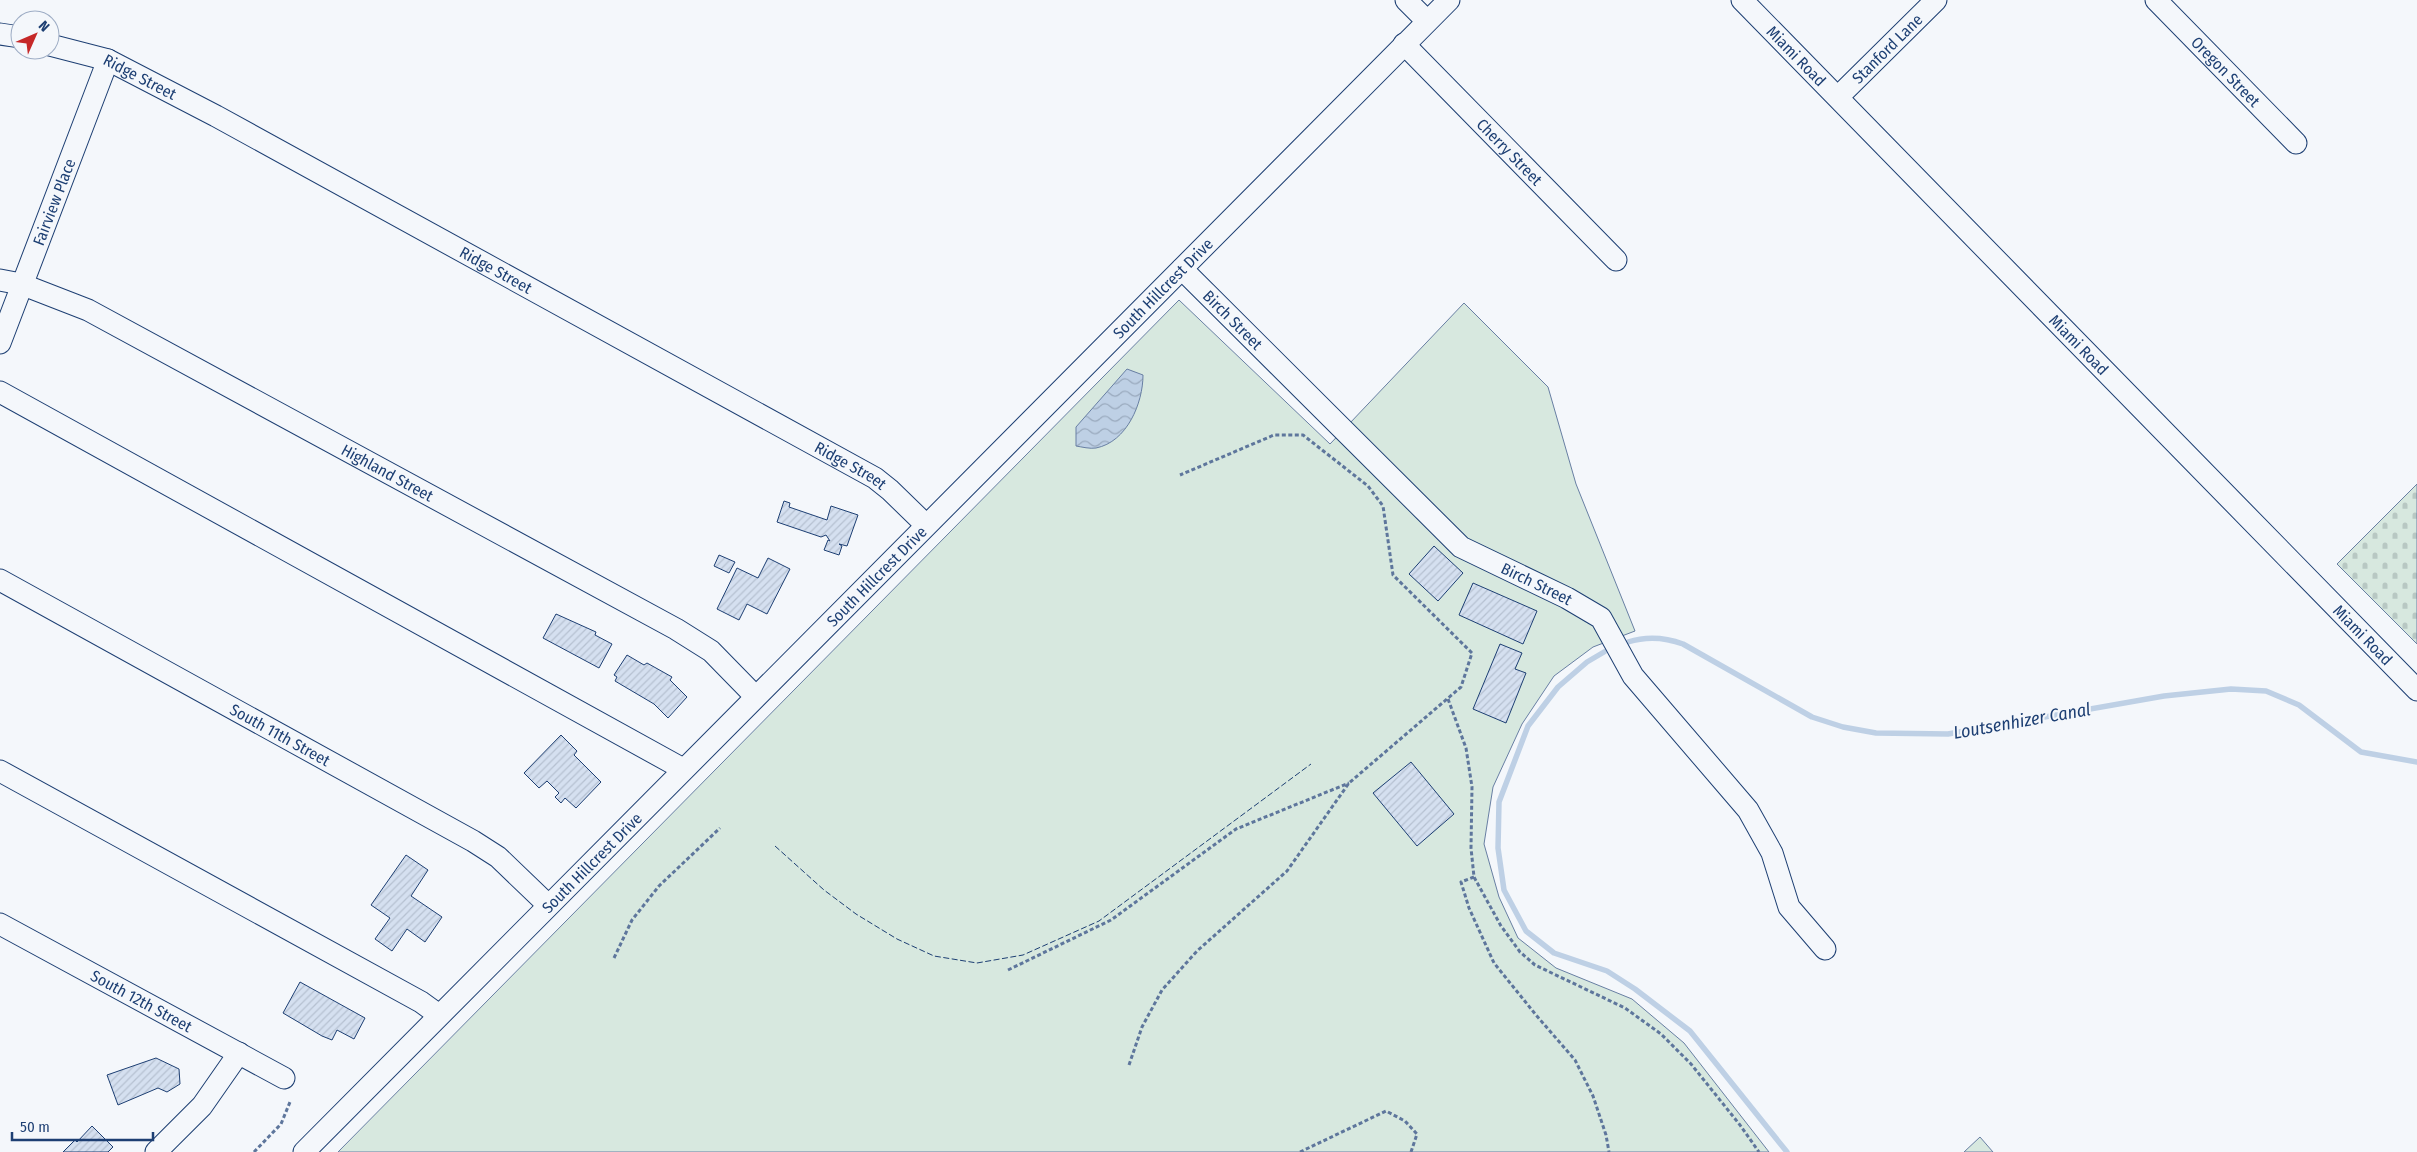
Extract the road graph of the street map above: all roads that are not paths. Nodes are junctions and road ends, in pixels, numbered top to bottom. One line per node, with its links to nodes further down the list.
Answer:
1 (1406, 0): 6 (street)
2 (1449, 0): 6 (street, South Hillcrest Drive)
3 (1742, 0): 10 (street, Miami Road)
4 (1936, 0): 10 (street, Stanford Lane)
5 (2156, 0): 11 (street, Oregon Street)
6 (1427, 21): 7 (street, South Hillcrest Drive)
7 (1404, 44): 12 (street, Cherry Street); 13 (street, South Hillcrest Drive)
8 (60, 48): 9 (street, Ridge Street)
9 (108, 60): 14 (street, Fairview Place); 17 (street, Ridge Street)
10 (1838, 98): 19 (street, Miami Road)
11 (2296, 143)
12 (1616, 260)
13 (1182, 269): 17 (street, South Hillcrest Drive); 25 (street, Birch Street)
14 (10, 282): 15 (street, Fairview Place); 20 (street, Highland Street)
15 (0, 343)
16 (0, 392): 21 (street)
17 (926, 525): 20 (street, South Hillcrest Drive)
18 (0, 580): 23 (street, South 11th Street)
19 (2417, 690)
20 (755, 696): 21 (street, South Hillcrest Drive)
21 (683, 769): 23 (street, South Hillcrest Drive)
22 (0, 771): 26 (street)
23 (548, 905): 26 (street, South Hillcrest Drive)
24 (0, 924): 27 (street, South 12th Street)
25 (1825, 949)
26 (439, 1015): 30 (street, South Hillcrest Drive)
27 (239, 1053): 28 (street, South 12th Street); 29 (street)
28 (284, 1078)
29 (156, 1152)
30 (304, 1152)

